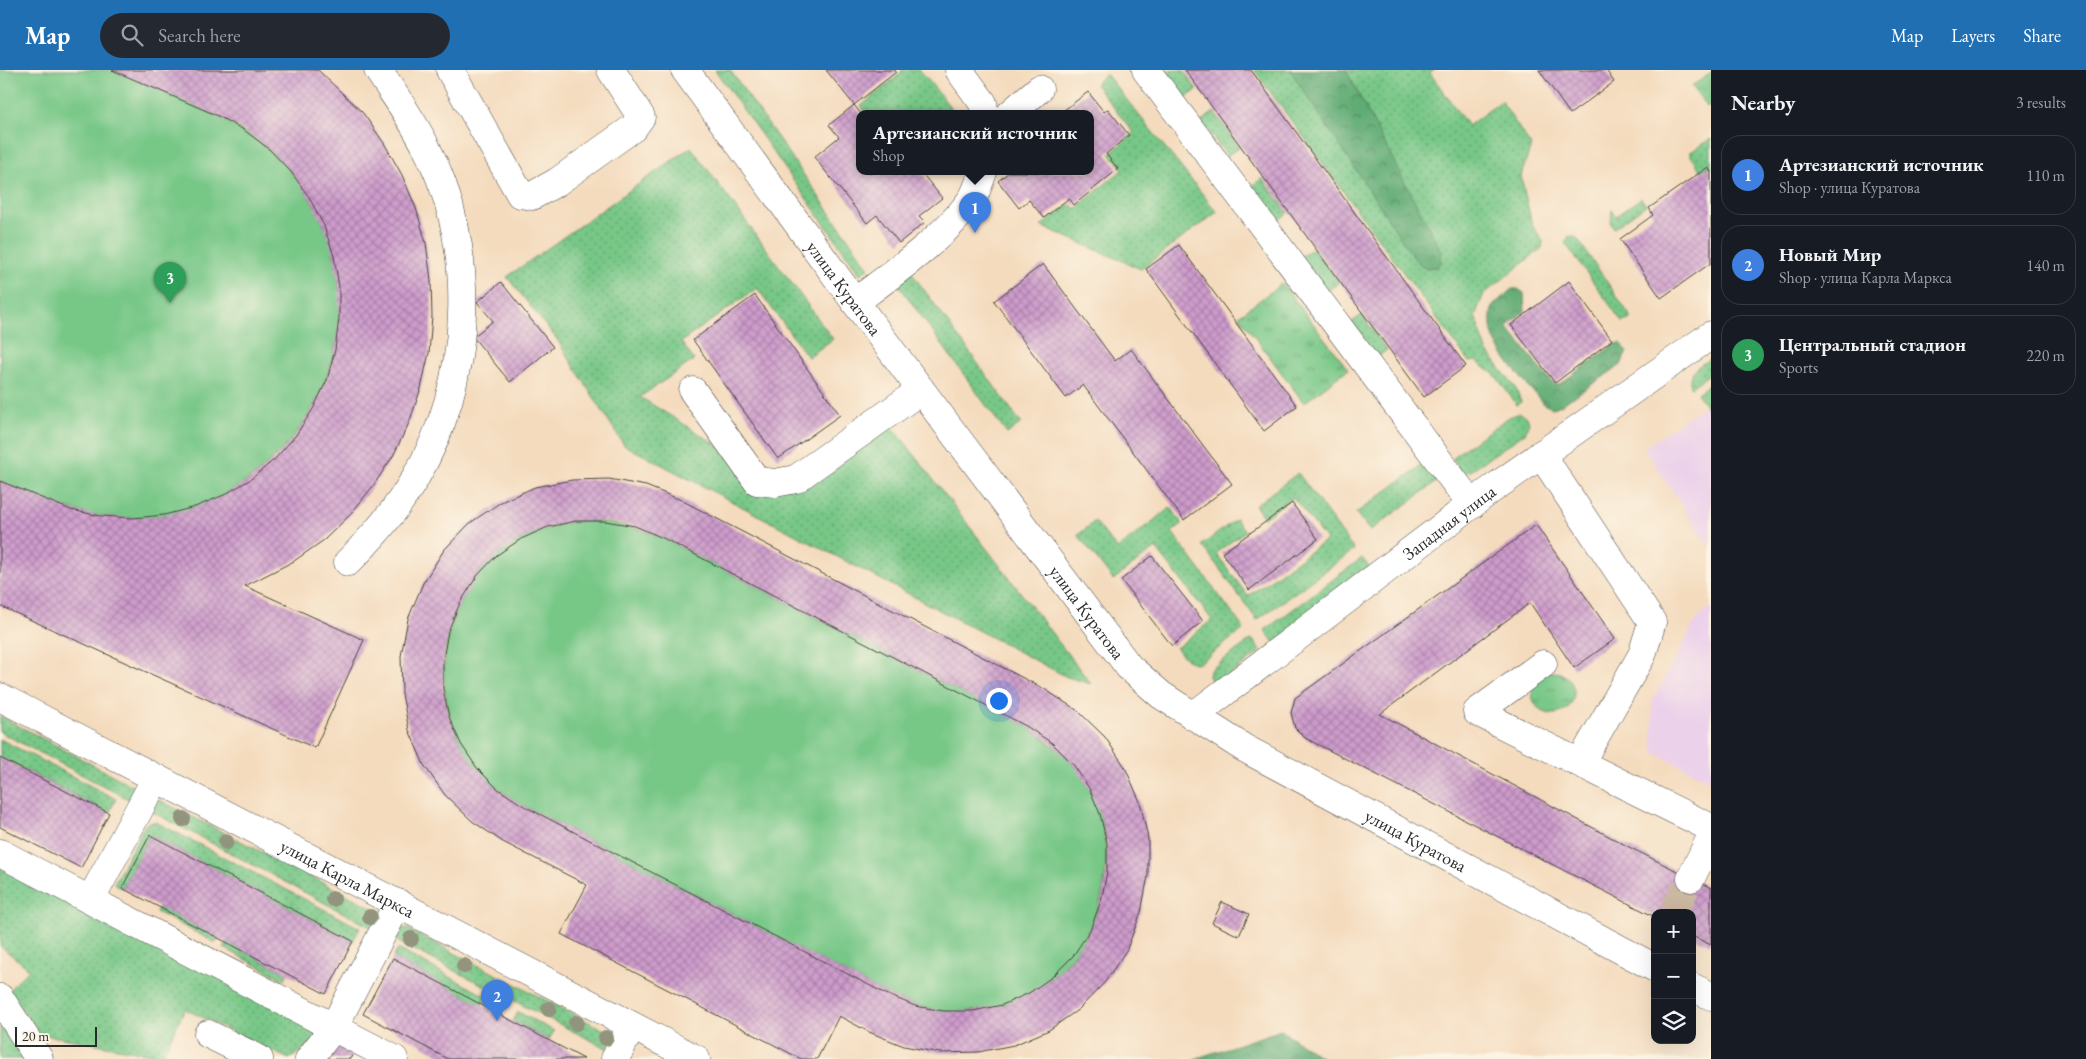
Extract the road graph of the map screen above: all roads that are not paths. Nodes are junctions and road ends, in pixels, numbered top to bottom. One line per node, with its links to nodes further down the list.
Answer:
1 (378, 70): 17 (street)
2 (450, 70): 3 (street)
3 (611, 70)
4 (685, 70): 11 (street, улица Куратова)
5 (959, 70): 8 (street)
6 (1146, 70): 16 (street)
7 (1039, 89): 9 (street)
8 (984, 110)
9 (1015, 110)
10 (982, 175): 11 (street)
11 (855, 302): 13 (street, улица Куратова)
12 (1711, 335): 15 (street, Западная улица)
13 (921, 390): 14 (street); 20 (street, улица Куратова)
14 (694, 391)
15 (1541, 454): 16 (street, Западная улица); 21 (street)
16 (1472, 504): 20 (street, Западная улица)
17 (348, 562)
18 (1543, 664): 21 (street)
19 (0, 697): 22 (street, улица Карла Маркса)
20 (1192, 716): 29 (street, улица Куратова)
21 (1580, 764): 23 (street)
22 (156, 778): 27 (street); 28 (street, улица Карла Маркса)
23 (1711, 828)
24 (1711, 837): 26 (street)
25 (0, 854): 27 (street)
26 (1691, 878)
27 (91, 900): 34 (street)
28 (398, 904): 33 (street, улица Карла Маркса); 34 (street)
29 (1651, 959)
30 (1696, 989): 31 (street)
31 (1711, 996)
32 (4, 1009): 36 (street)
33 (632, 1026): 40 (street); 41 (street, улица Карла Маркса)
34 (334, 1027): 38 (street); 39 (street)
35 (208, 1034): 37 (street)
36 (39, 1059)
37 (259, 1059)
38 (309, 1059)
39 (394, 1059)
40 (615, 1059)
41 (696, 1059)

